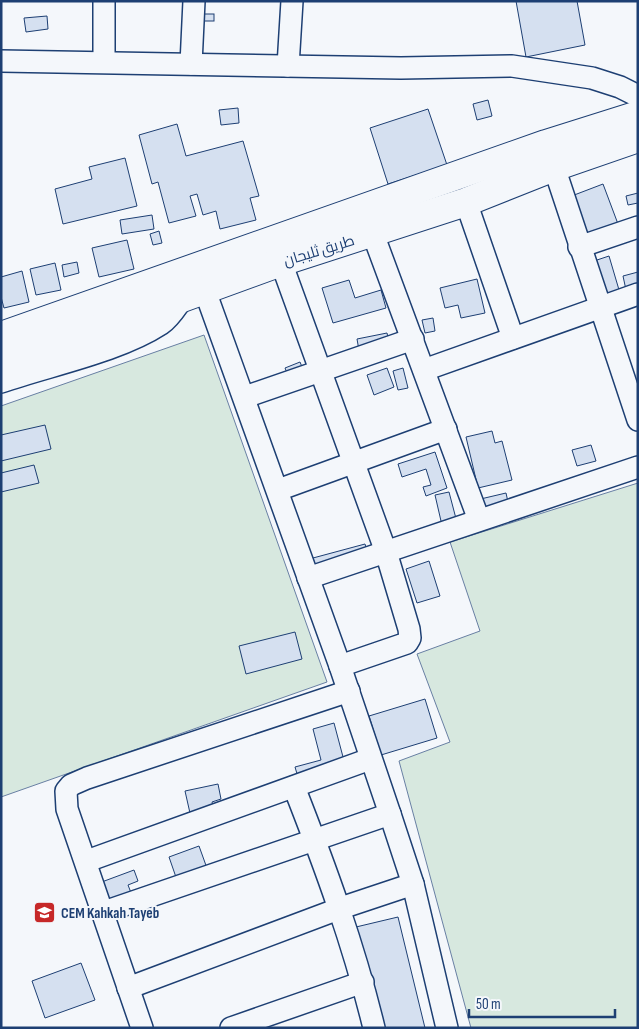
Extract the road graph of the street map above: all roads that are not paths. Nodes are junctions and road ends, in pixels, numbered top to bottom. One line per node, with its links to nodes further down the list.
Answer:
1 (104, 1): 5 (street)
2 (194, 1): 6 (street)
3 (292, 1): 7 (street)
4 (1, 61): 5 (street)
5 (104, 62): 6 (street)
6 (192, 64): 7 (street)
7 (288, 66): 8 (street)
8 (638, 96)
9 (638, 115): 17 (main road, طريق ثليجان)
10 (638, 138): 11 (main road, طريق ثليجان)
11 (554, 167): 12 (main road, طريق ثليجان); 15 (street)
12 (466, 202): 14 (main road, طريق ثليجان); 21 (street)
13 (638, 227): 15 (street)
14 (373, 234): 16 (main road, طريق ثليجان); 22 (street)
15 (579, 247): 19 (street)
16 (281, 262): 17 (main road, طريق ثليجان); 24 (street)
17 (195, 285): 20 (main road, طريق ثليجان); 23 (main road, طريق ثليجان); 26 (street); 27 (street)
18 (638, 294): 19 (street)
19 (600, 307): 21 (street); 28 (street)
20 (1, 336)
21 (513, 338): 25 (street)
22 (412, 339): 24 (street); 25 (street)
23 (1, 364)
24 (321, 370): 27 (street); 30 (street)
25 (424, 370): 29 (street)
26 (1, 382)
27 (245, 397): 32 (street)
28 (638, 420)
29 (446, 429): 30 (street); 33 (street)
30 (354, 463): 32 (street); 34 (street)
31 (638, 467): 33 (street)
32 (278, 490): 35 (street)
33 (479, 520): 34 (street)
34 (386, 552): 35 (street); 36 (street)
35 (308, 578): 36 (street)
36 (340, 666): 37 (street)
37 (349, 691): 38 (street); 42 (street)
38 (370, 759): 39 (street); 40 (street)
39 (294, 787): 41 (street); 42 (street)
40 (390, 814): 41 (street); 43 (street)
41 (314, 840): 44 (street); 45 (street)
42 (87, 861): 45 (street)
43 (413, 884): 44 (street); 51 (street)
44 (340, 908): 46 (street); 47 (street)
45 (104, 912): 47 (street)
46 (363, 982): 49 (street); 50 (street)
47 (128, 988): 48 (street)
48 (142, 1028)
49 (231, 1028)
50 (374, 1028)
51 (447, 1028)

